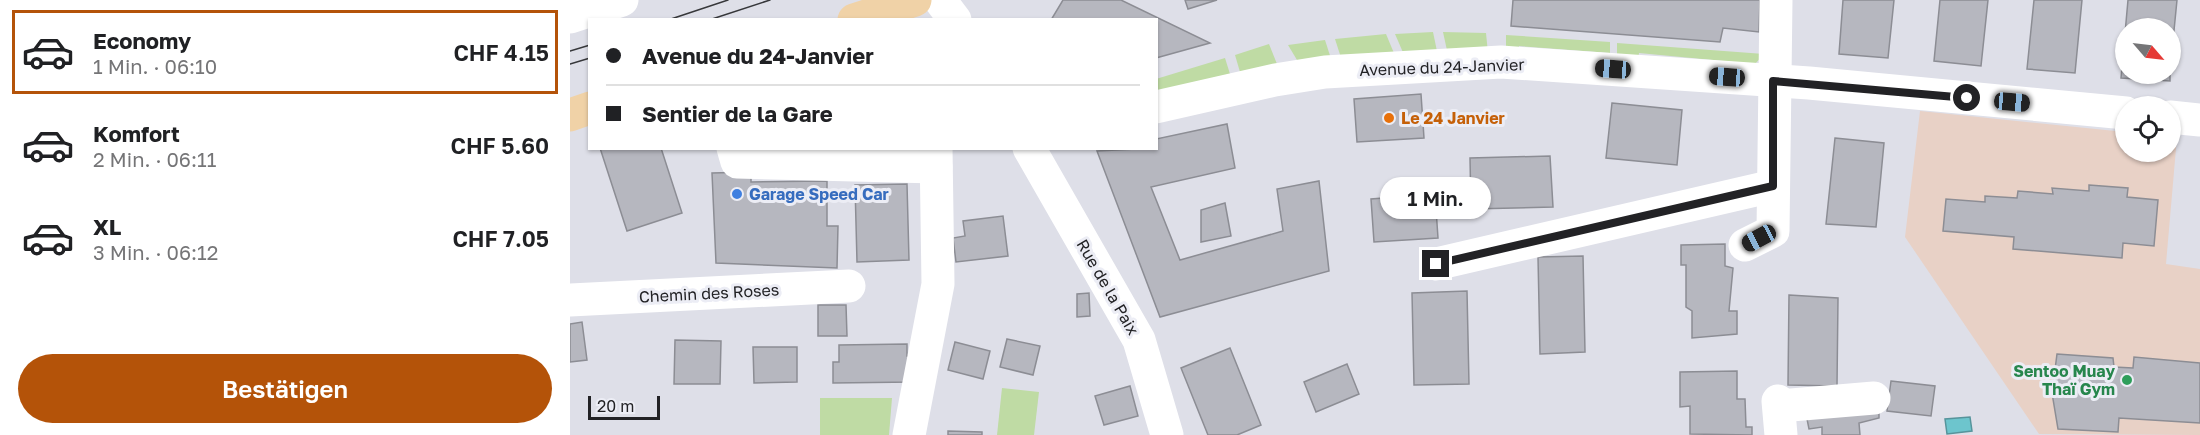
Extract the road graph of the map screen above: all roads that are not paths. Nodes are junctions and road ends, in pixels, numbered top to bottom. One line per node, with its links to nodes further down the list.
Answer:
1 (622, 0): 5 (street)
2 (915, 0): 6 (main road)
3 (940, 0): 7 (street)
4 (1776, 0): 8 (street)
5 (570, 17)
6 (860, 18)
7 (954, 18)
8 (1773, 81): 9 (street, Avenue du 24-Janvier); 11 (street, Avenue du 24-Janvier); 18 (street)
9 (1158, 107)
10 (588, 109): 12 (main road)
11 (2115, 112)
12 (570, 115)
13 (2181, 118): 14 (street)
14 (2200, 120)
15 (734, 150): 17 (street)
16 (1030, 150): 26 (street, Rue de la Paix)
17 (936, 158): 25 (street)
18 (1773, 186): 19 (street); 20 (street)
19 (1745, 245)
20 (1436, 264)
21 (849, 286): 22 (street, Chemin des Roses)
22 (570, 300)
23 (1874, 398): 24 (street)
24 (1779, 414)
25 (909, 435)
26 (1167, 435)

